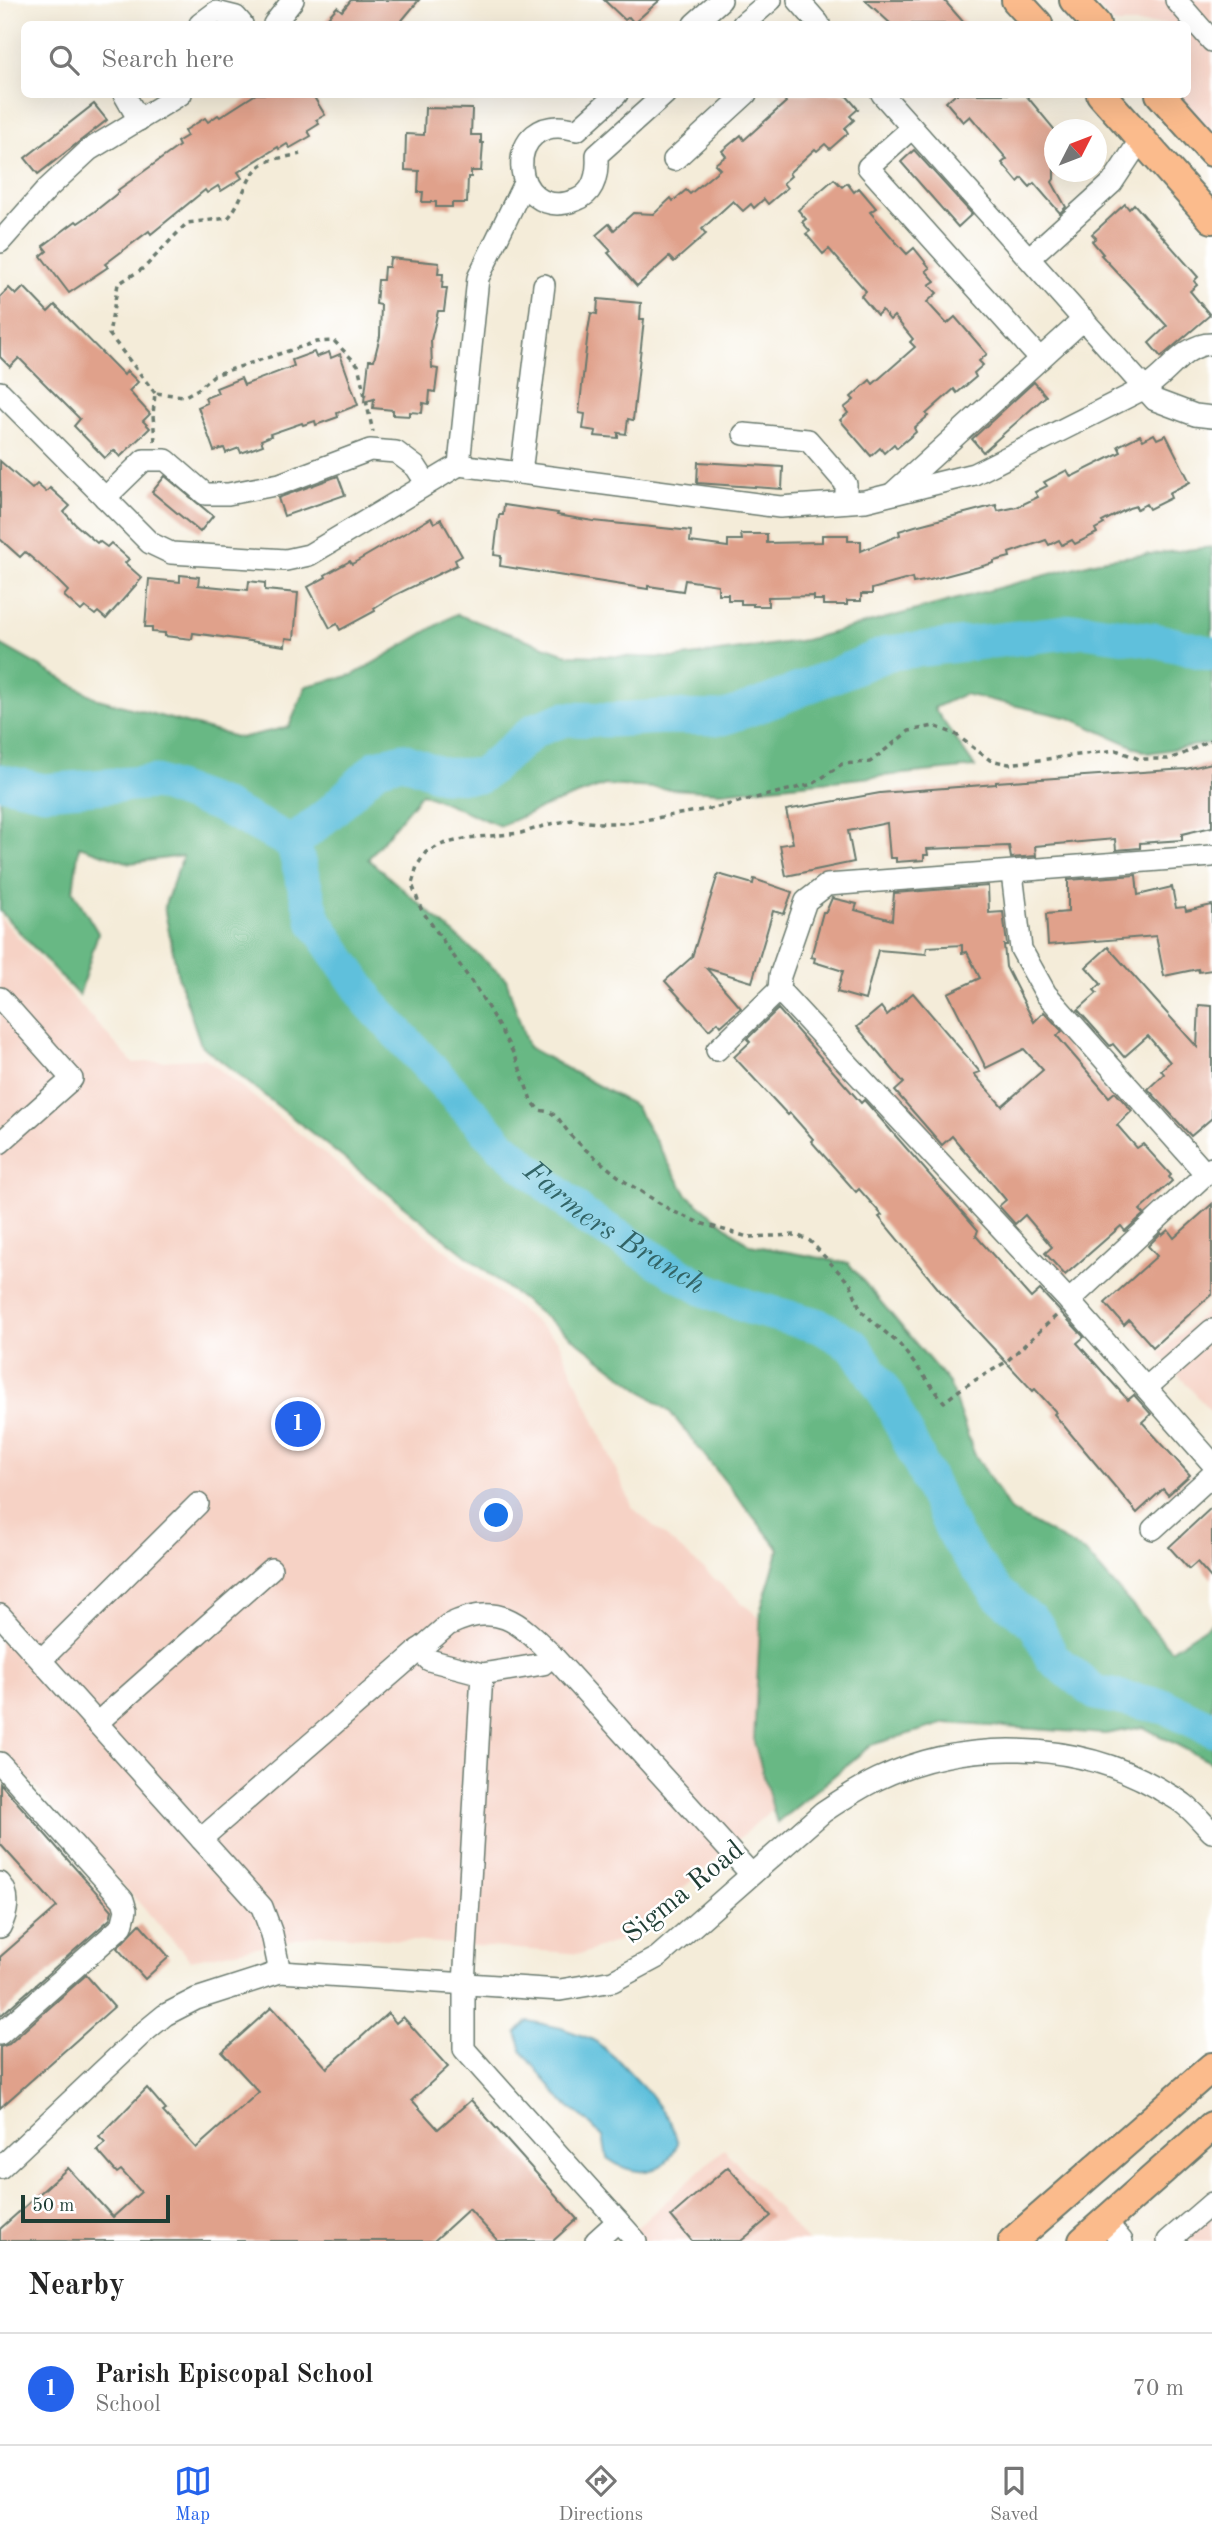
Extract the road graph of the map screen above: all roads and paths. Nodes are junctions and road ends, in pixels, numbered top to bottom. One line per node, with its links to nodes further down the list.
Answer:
1 (293, 0): 10 (street)
2 (721, 0): 11 (street)
3 (771, 0): 12 (street)
4 (798, 0): 13 (street)
5 (1016, 0): 14 (main road)
6 (1074, 0): 15 (main road)
7 (1176, 0): 16 (street)
8 (204, 21): 9 (street)
9 (240, 21)
10 (276, 21)
11 (697, 21)
12 (746, 21)
13 (816, 21)
14 (1035, 21)
15 (1093, 21)
16 (1212, 41)
17 (126, 98): 25 (street)
18 (175, 98): 25 (street)
19 (613, 98): 31 (street)
20 (661, 98): 31 (street)
21 (742, 98): 30 (street)
22 (886, 98): 26 (street)
23 (1105, 98): 27 (main road)
24 (1164, 98): 28 (main road)
25 (139, 120): 33 (street)
26 (912, 128): 34 (street); 38 (street)
27 (1141, 139): 32 (main road); 34 (street)
28 (1212, 152)
29 (300, 154): 41 (path)
30 (674, 160)
31 (524, 183): 46 (street)
32 (1212, 219)
33 (0, 242)
34 (1029, 258): 36 (street)
35 (544, 285): 47 (street)
36 (1084, 319): 38 (street); 39 (street)
37 (1212, 344): 39 (street)
38 (1040, 359): 49 (street)
39 (1145, 388): 42 (street); 49 (street)
40 (0, 392): 50 (street)
41 (155, 393): 44 (path); 45 (path)
42 (1212, 417)
43 (744, 434): 51 (street)
44 (377, 451): 45 (street); 48 (street)
45 (158, 460): 50 (street)
46 (459, 465): 47 (street); 48 (street)
47 (521, 473): 51 (street)
48 (427, 484): 50 (street)
49 (892, 494): 51 (street)
50 (105, 498)
51 (846, 502)
52 (1212, 739): 60 (path)
53 (1212, 856): 54 (street)
54 (1012, 873): 55 (street); 59 (street)
55 (779, 990): 57 (street); 60 (street)
56 (0, 998): 58 (street)
57 (717, 1050)
58 (0, 1143)
59 (1209, 1171): 60 (street)
60 (1069, 1301): 62 (street)
61 (1208, 1342): 62 (street)
62 (1146, 1388): 63 (street)
63 (1212, 1463)
64 (1212, 1475): 66 (street)
65 (198, 1504): 71 (street)
66 (1153, 1529)
67 (271, 1569): 73 (street)
68 (0, 1615): 71 (street)
69 (419, 1649): 70 (street); 72 (street); 76 (street)
70 (552, 1656): 72 (street); 77 (street)
71 (41, 1660): 73 (street)
72 (482, 1674): 81 (street)
73 (97, 1723): 76 (street)
74 (0, 1763): 82 (street)
75 (1212, 1832): 77 (street, Sigma Road)
76 (201, 1839): 80 (street)
77 (751, 1874): 81 (street, Sigma Road)
78 (0, 1883): 79 (street)
79 (0, 1927)
80 (280, 1972): 81 (street, Sigma Road); 85 (street, Sigma Road)
81 (464, 1984): 87 (street)
82 (0, 2034)
83 (1212, 2067): 91 (main road)
84 (1212, 2126): 88 (main road)
85 (3, 2160)
86 (1212, 2203): 93 (street)
87 (618, 2221): 89 (street); 90 (street)
88 (1114, 2231): 92 (main road)
89 (596, 2241)
90 (636, 2241)
91 (1013, 2241)
92 (1083, 2241)
93 (1168, 2241)

